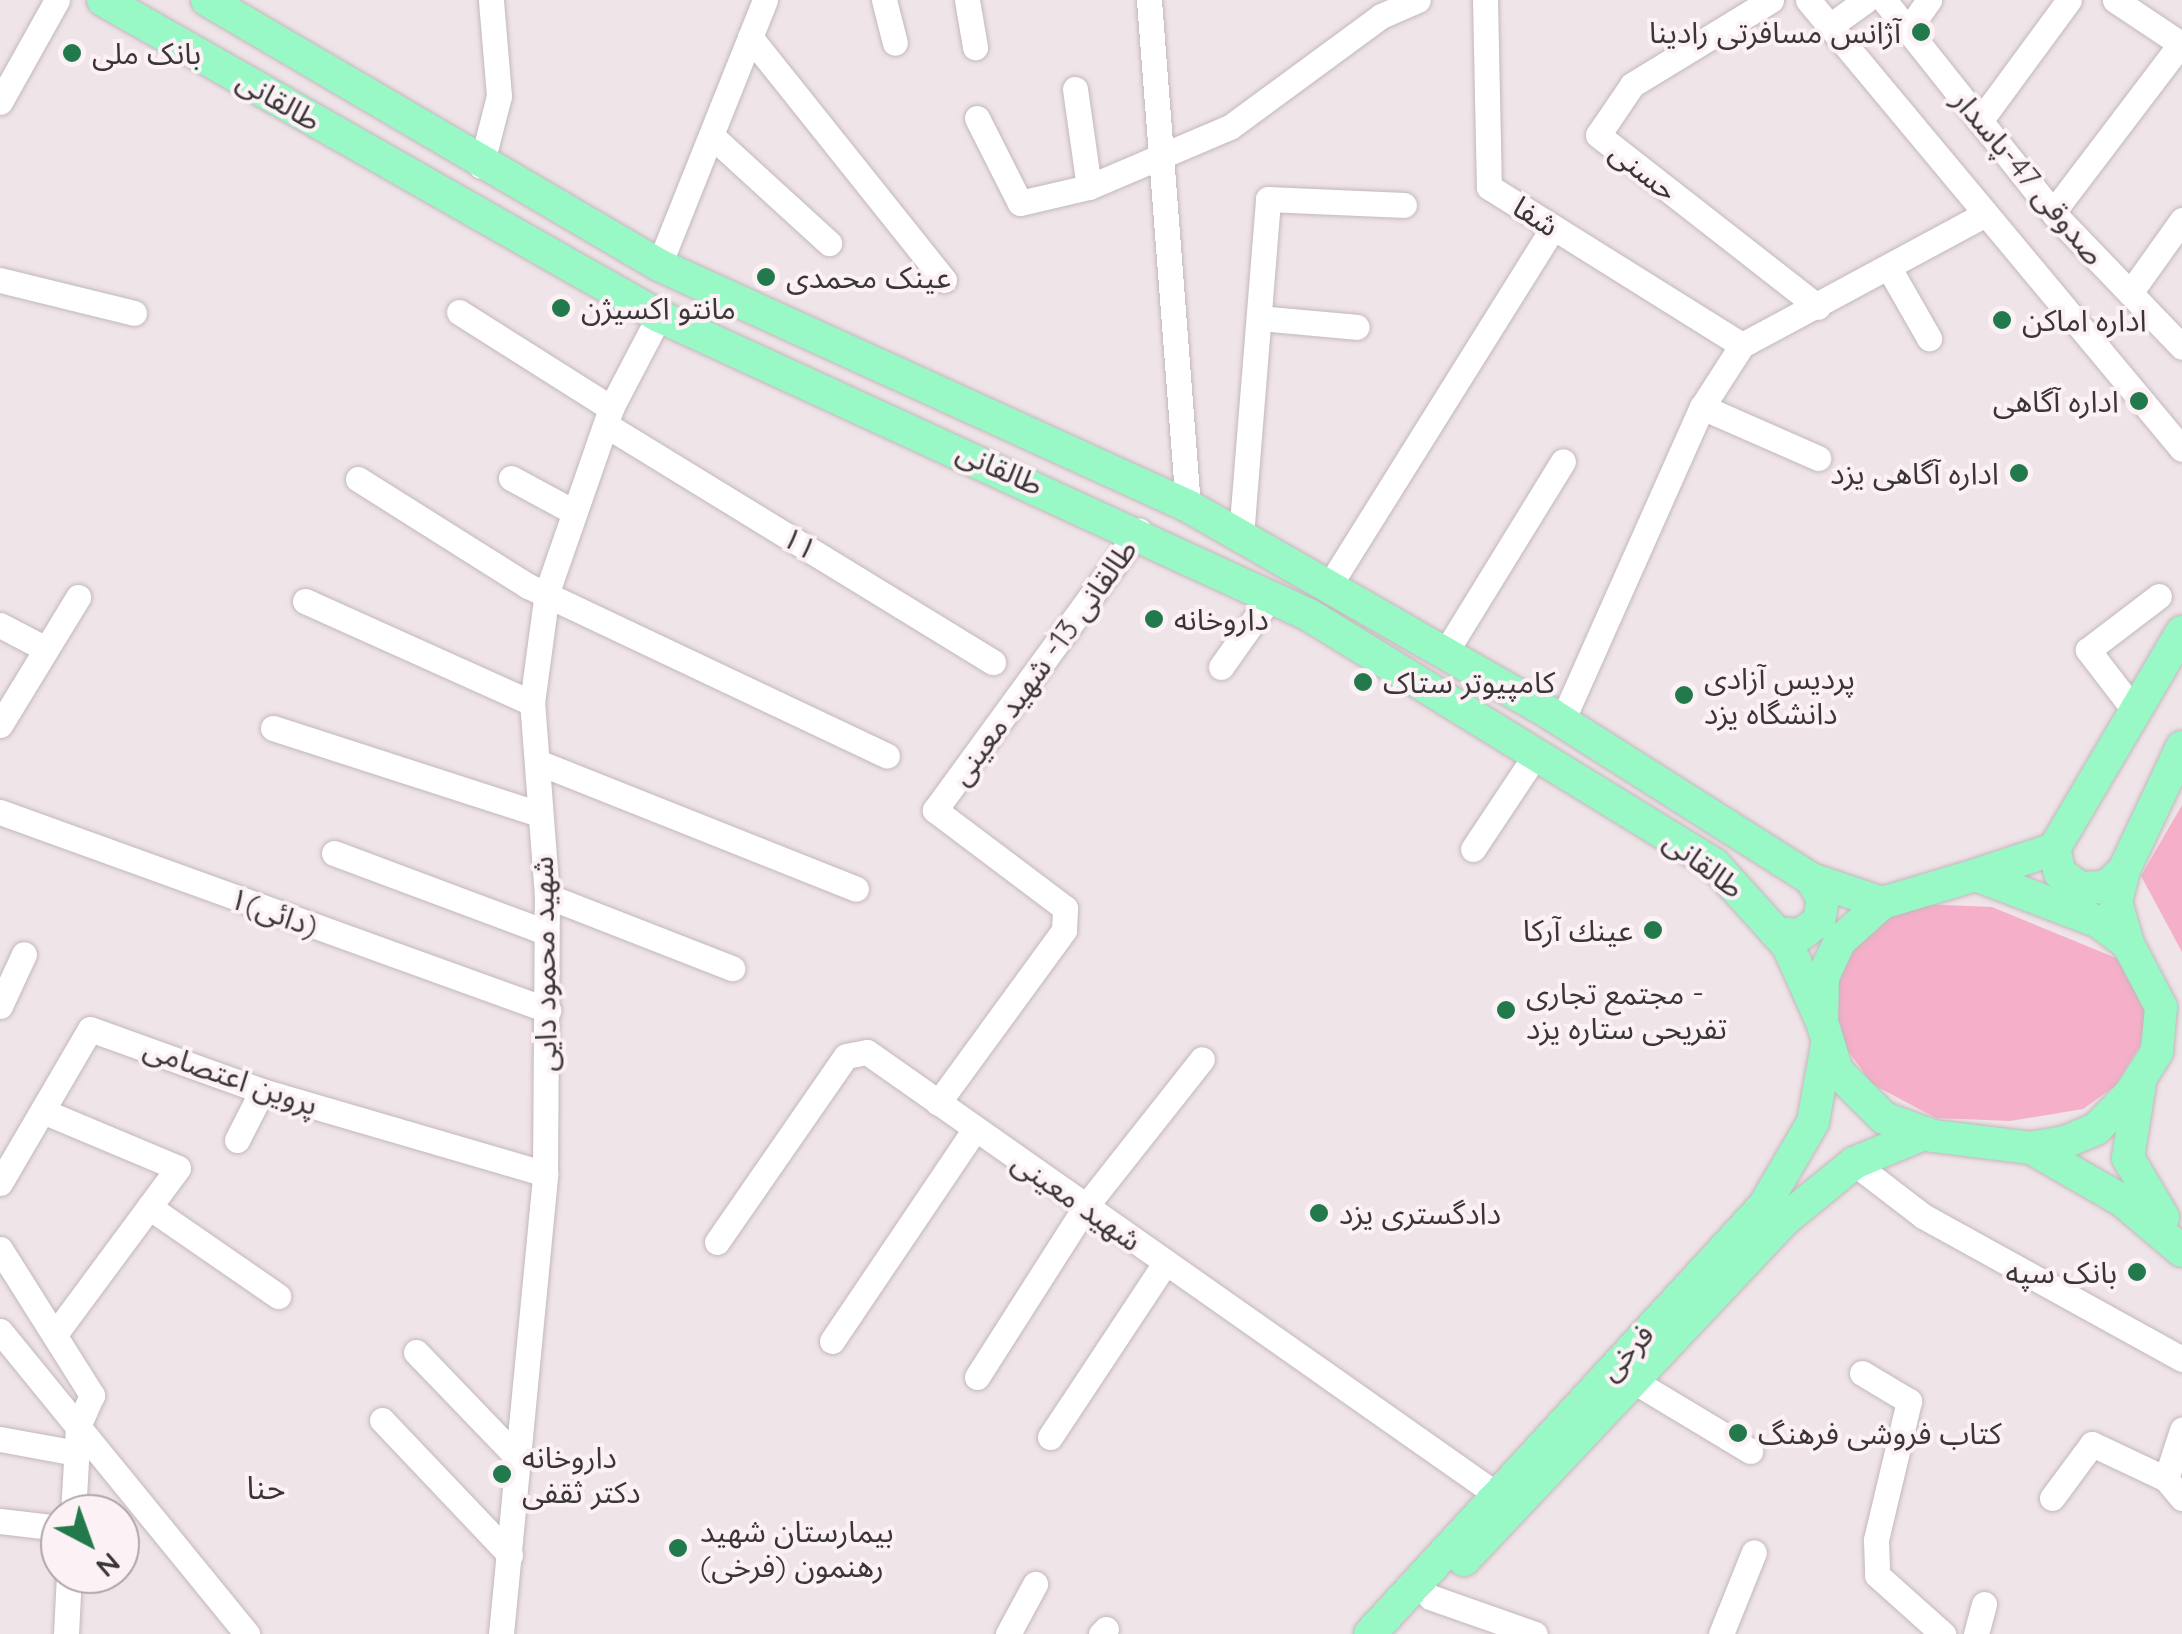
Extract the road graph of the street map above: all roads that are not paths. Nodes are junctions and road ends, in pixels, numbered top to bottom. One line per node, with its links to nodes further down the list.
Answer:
1 (57, 0): 26 (street)
2 (103, 0): 47 (main road, طالقانی)
3 (207, 0): 31 (main road, طالقانی)
4 (491, 0): 31 (street)
5 (765, 0): 21 (street)
6 (884, 0): 22 (street)
7 (967, 0): 24 (street)
8 (1149, 0): 30 (street)
9 (1418, 0): 18 (street)
10 (1484, 0): 37 (street, شفا)
11 (1772, 0): 44 (street, حسنی)
12 (1808, 0): 19 (street)
13 (1866, 0): 19 (street)
14 (1884, 0): 20 (street, صدوقی 47-پاسدار)
15 (1929, 0): 20 (street)
16 (2069, 0): 28 (street)
17 (2115, 0): 23 (street)
18 (1379, 8): 30 (street)
19 (1830, 26): 35 (street)
20 (1908, 30): 28 (street, صدوقی 47-پاسدار)
21 (750, 36): 29 (street); 42 (street)
22 (895, 43)
23 (2182, 43): 34 (street)
24 (975, 48)
25 (1075, 88): 32 (street)
26 (0, 102)
27 (978, 118): 32 (street)
28 (1980, 121): 34 (street, صدوقی 47-پاسدار)
29 (714, 138): 38 (street); 39 (street)
30 (1163, 160): 32 (street); 60 (street)
31 (481, 166): 39 (main road, طالقانی)
32 (1089, 187)
33 (1404, 205): 48 (street)
34 (2053, 212): 43 (street, صدوقی 47-پاسدار)
35 (1982, 216): 40 (street); 55 (street)
36 (2182, 220): 43 (street)
37 (1553, 227): 51 (street, شفا); 64 (street)
38 (829, 243)
39 (660, 265): 60 (main road, طالقانی)
40 (1889, 268): 44 (street); 50 (street)
41 (0, 280): 46 (street)
42 (944, 280)
43 (2130, 293): 52 (street, صدوقی 47-پاسدار)
44 (1818, 307): 51 (street)
45 (458, 312): 54 (street, ۱۱)
46 (134, 313)
47 (659, 316): 54 (street, شهید محمود دایی); 62 (main road, طالقانی)
48 (1258, 318): 49 (street); 63 (street)
49 (1357, 327)
50 (1929, 338)
51 (1742, 345): 53 (street)
52 (2182, 347)
53 (1702, 407): 56 (street); 79 (street)
54 (609, 416): 61 (street, شهید محمود دایی); 74 (street, ۱۱)
55 (2182, 449)
56 (1818, 458)
57 (1564, 461): 73 (street)
58 (511, 478): 61 (street)
59 (358, 479): 65 (street)
60 (1188, 506): 63 (main road, طالقانی)
61 (574, 512): 65 (street, شهید محمود دایی)
62 (1139, 530): 66 (main road, طالقانی); 108 (street, طالقانی 13- شهید معینی)
63 (1241, 536): 64 (main road, طالقانی)
64 (1328, 586): 73 (main road, طالقانی)
65 (547, 592): 77 (street, شهید محمود دایی); 84 (street)
66 (1271, 596): 75 (street); 83 (main road, طالقانی)
67 (2159, 596): 78 (street)
68 (78, 597): 72 (street)
69 (306, 601): 77 (street)
70 (0, 625): 72 (street)
71 (2182, 632): 78 (main road)
72 (46, 649): 76 (street)
73 (1446, 654): 79 (main road, طالقانی)
74 (993, 662)
75 (1220, 668)
76 (11, 682): 80 (street)
77 (532, 703): 85 (street, شهید محمود دایی)
78 (2134, 710): 88 (main road)
79 (1562, 721): 93 (main road, طالقانی)
80 (0, 725)
81 (273, 728): 87 (street)
82 (2182, 747): 91 (main road)
83 (1536, 754): 89 (street); 98 (main road, طالقانی)
84 (887, 756)
85 (540, 763): 87 (street, شهید محمود دایی); 94 (street)
86 (0, 812): 103 (street, ۱(دائی))
87 (539, 814): 95 (street, شهید محمود دایی)
88 (2054, 848): 91 (main road); 92 (main road)
89 (1473, 850)
90 (334, 853): 97 (street)
91 (2124, 870): 99 (main road)
92 (1976, 875): 96 (main road); 99 (main road)
93 (1811, 878): 96 (main road, طالقانی); 98 (main road)
94 (856, 889)
95 (547, 896): 97 (street, شهید محمود دایی); 101 (street)
96 (1882, 903): 104 (main road)
97 (544, 932): 103 (street, شهید محمود دایی)
98 (1776, 932): 104 (main road, طالقانی)
99 (2128, 944): 106 (main road)
100 (24, 954): 102 (street)
101 (732, 968)
102 (0, 1006)
103 (548, 1010): 115 (street, شهید محمود دایی)
104 (1824, 1031): 111 (main road); 142 (main road, فرخی)
105 (1202, 1059): 118 (street)
106 (2142, 1077): 113 (main road); 119 (main road)
107 (262, 1092): 109 (street, پروین اعتصامی); 112 (street); 115 (street, پروین اعتصامی)
108 (938, 1103): 110 (street, شهید معینی); 120 (street, شهید معینی)
109 (45, 1112): 116 (street, پروین اعتصامی); 117 (street)
110 (975, 1129): 118 (street, شهید معینی); 127 (street)
111 (1926, 1133): 113 (main road); 114 (main road, فرخی)
112 (237, 1140)
113 (2031, 1148): 122 (main road)
114 (1854, 1163): 129 (street); 132 (main road, فرخی)
115 (545, 1174): 140 (street, شهید محمود دایی)
116 (0, 1183)
117 (149, 1206): 124 (street); 126 (street)
118 (1086, 1206): 123 (street, شهید معینی); 131 (street)
119 (2182, 1233)
120 (716, 1242)
121 (0, 1249): 126 (street)
122 (2182, 1251)
123 (1165, 1263): 136 (street); 142 (street, شهید معینی)
124 (278, 1296)
125 (0, 1331): 134 (street)
126 (56, 1334): 134 (street)
127 (832, 1341)
128 (416, 1352): 140 (street)
129 (2182, 1359)
130 (1862, 1373): 161 (street)
131 (977, 1377)
132 (1632, 1380): 138 (street); 151 (main road, فرخی)
133 (382, 1420): 148 (street)
134 (78, 1427): 139 (street); 154 (street)
135 (2182, 1430): 141 (street)
136 (1050, 1437)
137 (0, 1438): 139 (street)
138 (1750, 1450)
139 (76, 1453): 143 (street)
140 (520, 1460): 148 (street, شهید محمود دایی)
141 (2174, 1489): 144 (street)
142 (1493, 1492): 157 (main road, فرخی)
143 (74, 1494)
144 (2052, 1498)
145 (0, 1521): 146 (street)
146 (40, 1526)
147 (1754, 1552): 160 (street)
148 (510, 1554): 155 (street, شهید محمود دایی)
149 (1035, 1584): 156 (street)
150 (68, 1594): 153 (street)
151 (1430, 1597): 158 (main road, فرخی); 159 (street)
152 (1984, 1604): 162 (street)
153 (66, 1634)
154 (247, 1634)
155 (501, 1634)
156 (1008, 1634)
157 (1370, 1634)
158 (1397, 1634)
159 (1535, 1634)
160 (1721, 1634)
161 (1943, 1634)
162 (1976, 1634)

